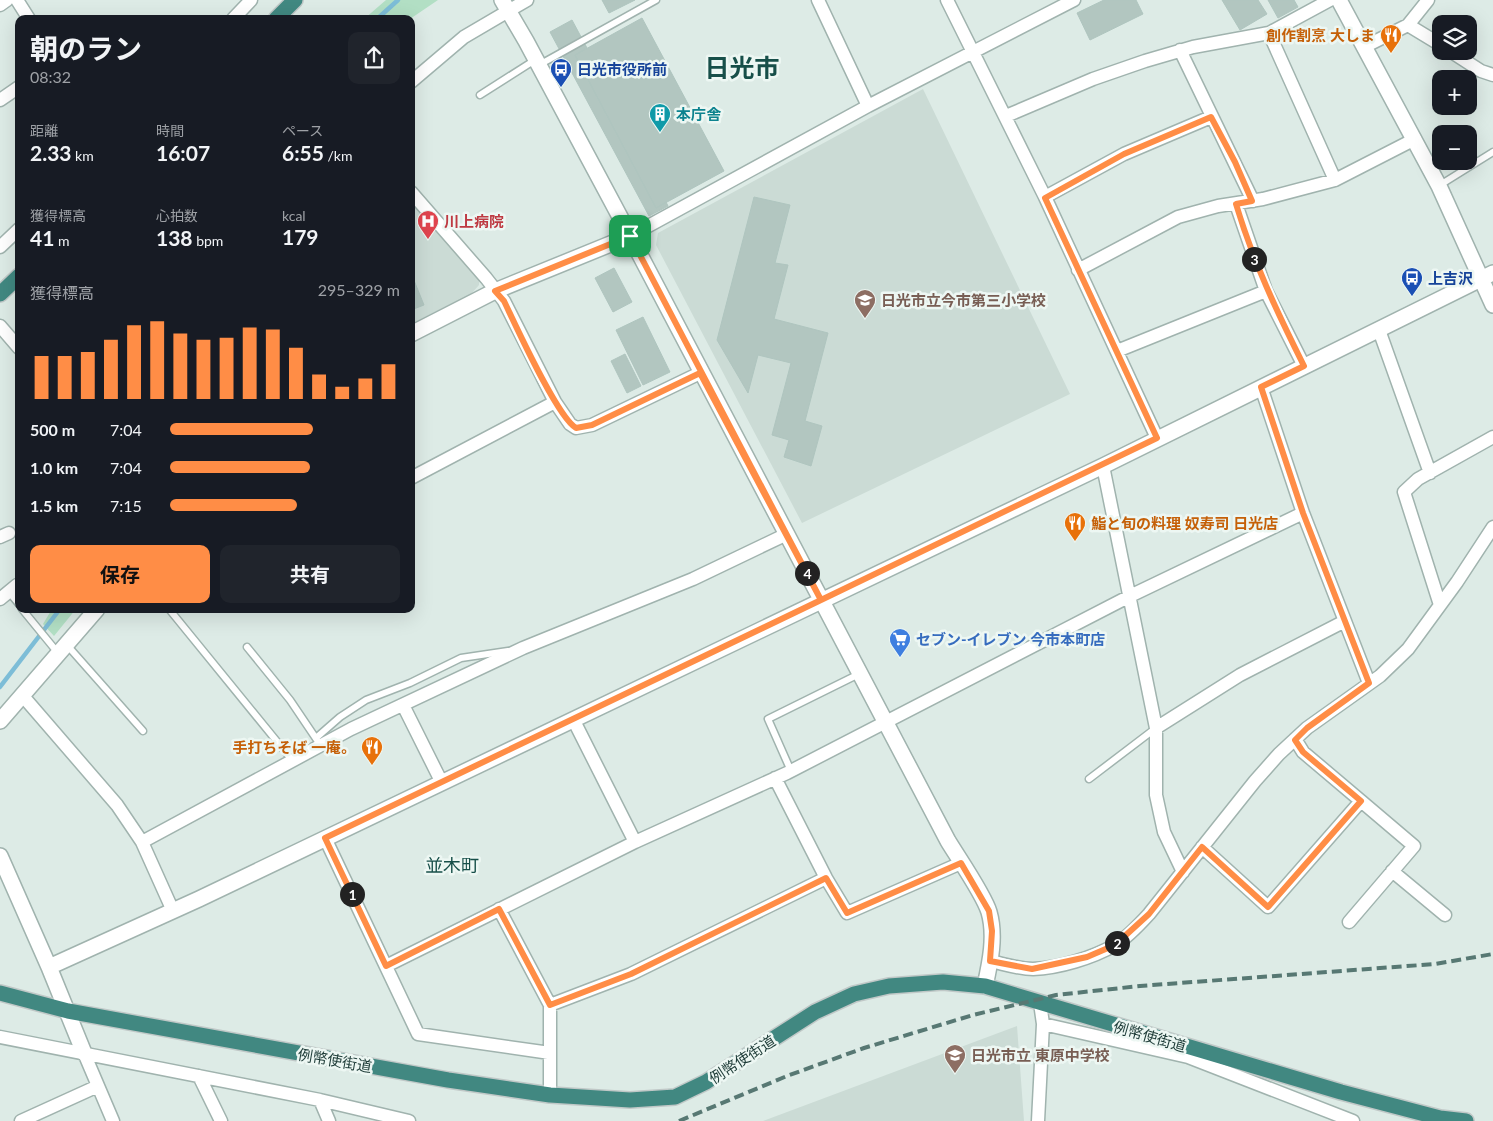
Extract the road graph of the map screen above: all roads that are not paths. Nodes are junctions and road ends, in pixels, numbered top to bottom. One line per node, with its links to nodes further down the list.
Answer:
1 (7, 0): 13 (street)
2 (17, 0): 15 (street)
3 (251, 0): 16 (street)
4 (295, 0): 17 (highway)
5 (528, 0): 14 (street)
6 (656, 0): 25 (lane)
7 (818, 0): 31 (street)
8 (947, 0): 23 (street)
9 (1073, 0): 23 (street)
10 (1330, 0): 19 (street)
11 (1339, 0): 21 (street)
12 (1428, 0): 18 (street)
13 (0, 5)
14 (505, 5): 25 (street); 27 (street)
15 (26, 15)
16 (237, 15)
17 (280, 15)
18 (1408, 26): 20 (street); 21 (street)
19 (1269, 33): 22 (street); 36 (street)
20 (1432, 40)
21 (1364, 47): 34 (street)
22 (1180, 50): 32 (street); 33 (street)
23 (973, 52): 31 (street); 32 (street)
24 (1464, 60): 26 (street)
25 (538, 62): 29 (lane); 43 (street)
26 (1493, 75)
27 (415, 79)
28 (15, 90): 30 (street)
29 (480, 95)
30 (0, 100)
31 (868, 106): 43 (street)
32 (1006, 116): 39 (street)
33 (1211, 117): 39 (street); 40 (street)
34 (1415, 139): 36 (street); 37 (street)
35 (1493, 152): 37 (lane)
36 (1335, 180): 40 (street)
37 (1439, 186): 46 (street)
38 (415, 197): 48 (street)
39 (1045, 198): 45 (street)
40 (1252, 201): 41 (street)
41 (1236, 204): 45 (street); 49 (street)
42 (15, 233): 44 (street)
43 (630, 236): 48 (street); 58 (street)
44 (0, 246)
45 (1078, 270): 56 (street)
46 (1486, 276): 51 (street); 53 (street)
47 (15, 280): 50 (highway)
48 (495, 291): 54 (street); 60 (street)
49 (1266, 291): 56 (street); 57 (street)
50 (0, 294)
51 (1493, 305)
52 (0, 326): 55 (street)
53 (1379, 330): 57 (street); 64 (street)
54 (415, 332)
55 (15, 343)
56 (1117, 351): 62 (street)
57 (1304, 366): 59 (street)
58 (700, 373): 60 (street); 68 (street)
59 (1261, 387): 62 (street); 66 (street)
60 (555, 402): 65 (street)
61 (1493, 437): 64 (street)
62 (1157, 438): 63 (street)
63 (1103, 466): 70 (street); 71 (street)
64 (1430, 473): 72 (street)
65 (415, 476)
66 (1303, 513): 70 (street); 76 (street)
67 (1493, 527): 69 (street)
68 (787, 534): 71 (street); 79 (street)
69 (1489, 540): 72 (street)
70 (1130, 596): 86 (street); 87 (street)
71 (821, 600): 80 (street); 84 (street)
72 (1440, 605): 81 (street)
73 (26, 613): 78 (lane)
74 (93, 613): 78 (street)
75 (172, 613): 91 (lane)
76 (1345, 621): 81 (street); 87 (street)
77 (247, 647): 90 (lane)
78 (62, 648): 82 (street); 88 (lane)
79 (523, 648): 83 (street); 90 (lane)
80 (860, 673): 86 (street); 92 (lane)
81 (1369, 683): 89 (street)
82 (22, 695): 85 (street); 98 (street)
83 (402, 705): 90 (street); 95 (street)
84 (573, 719): 95 (street); 99 (street)
85 (0, 721)
86 (885, 723): 92 (street); 102 (street)
87 (1156, 728): 94 (lane); 104 (street)
88 (143, 731)
89 (1295, 740): 96 (street); 100 (street)
90 (319, 741): 91 (street)
91 (292, 760): 98 (street)
92 (791, 770): 93 (street)
93 (775, 778): 99 (street); 105 (street)
94 (1089, 778)
95 (442, 782): 97 (street)
96 (1361, 801): 100 (street); 103 (street)
97 (325, 838): 107 (street); 111 (street)
98 (142, 842): 107 (street)
99 (635, 842): 106 (street)
100 (1202, 847): 104 (street)
101 (0, 856): 112 (street)
102 (961, 863): 105 (street); 110 (street)
103 (1392, 871): 108 (street); 109 (street)
104 (1183, 872): 110 (street)
105 (826, 878): 116 (street)
106 (499, 909): 111 (street); 116 (street)
107 (172, 911): 112 (street)
108 (1445, 915)
109 (1349, 922)
110 (990, 961): 113 (street)
111 (386, 966): 121 (street)
112 (48, 967): 117 (street)
113 (984, 986): 115 (highway, 例幣使街道); 124 (highway, 例幣使街道)
114 (0, 993): 117 (highway, 例幣使街道)
115 (1040, 1003): 118 (street); 133 (highway, 例幣使街道)
116 (550, 1005): 121 (street)
117 (68, 1011): 120 (street); 124 (highway, 例幣使街道)
118 (1042, 1024): 131 (street); 132 (street)
119 (0, 1037): 120 (street)
120 (84, 1053): 122 (street); 123 (street)
121 (550, 1054): 124 (street)
122 (199, 1076): 125 (street); 128 (street)
123 (98, 1086): 126 (street); 127 (street)
124 (550, 1095)
125 (320, 1100): 129 (street); 130 (street)
126 (21, 1121)
127 (113, 1121)
128 (221, 1121)
129 (329, 1121)
130 (409, 1121)
131 (1038, 1121)
132 (1353, 1121)
133 (1466, 1121)

